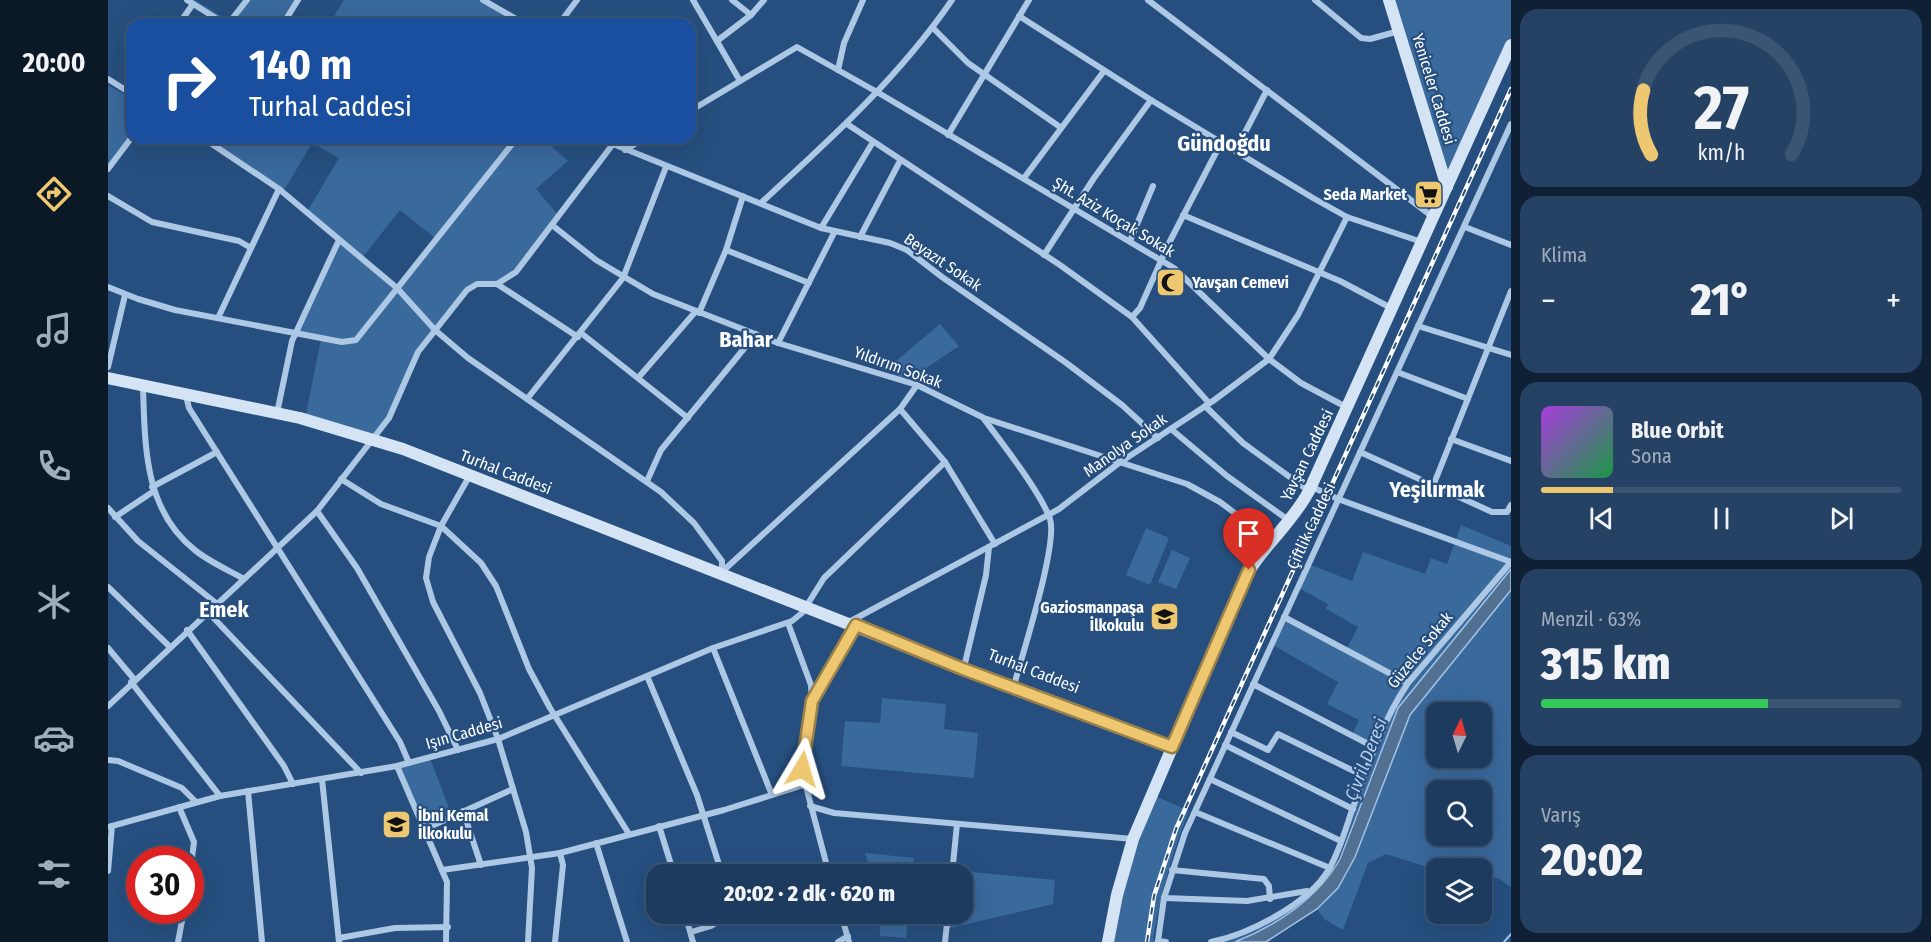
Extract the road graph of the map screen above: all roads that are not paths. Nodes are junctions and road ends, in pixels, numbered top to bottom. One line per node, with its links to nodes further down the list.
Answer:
1 (247, 0): 19 (street)
2 (298, 0): 20 (street)
3 (483, 0): 21 (street)
4 (577, 0): 22 (street)
5 (693, 0): 25 (street)
6 (732, 0): 15 (street)
7 (764, 0): 15 (street)
8 (863, 0): 27 (street)
9 (952, 0): 23 (street)
10 (1029, 0): 16 (street)
11 (1148, 0): 33 (street)
12 (1314, 0): 24 (street)
13 (1389, 0): 24 (street, Yeniceler Caddesi)
14 (190, 2): 17 (street); 18 (street)
15 (751, 15): 25 (street)
16 (1019, 16): 28 (street); 29 (street)
17 (182, 18)
18 (217, 18)
19 (232, 18)
20 (287, 18)
21 (514, 18)
22 (564, 18)
23 (933, 28): 29 (street); 34 (street)
24 (1399, 31): 56 (street, Yeniceler Caddesi)
25 (717, 41): 31 (street)
26 (1511, 45): 56 (street, Yavşan Caddesi)
27 (838, 70): 31 (street, Şht. Aziz Koçak Sokak); 34 (street, Şht. Aziz Koçak Sokak)
28 (1104, 71): 35 (street); 39 (street)
29 (983, 74): 39 (street); 40 (street)
30 (108, 79): 32 (street)
31 (740, 81): 36 (street)
32 (126, 90)
33 (1267, 90): 50 (street); 64 (street)
34 (877, 92): 37 (street); 40 (street, Şht. Aziz Koçak Sokak)
35 (1151, 100): 41 (street); 61 (street)
36 (696, 107)
37 (847, 124): 42 (street); 60 (street)
38 (1511, 124): 66 (street, Çiftlik Caddesi)
39 (1060, 127): 54 (street)
40 (948, 135): 54 (street, Şht. Aziz Koçak Sokak)
41 (1222, 141): 50 (street); 62 (street)
42 (873, 142): 51 (street); 67 (street)
43 (127, 144): 53 (street)
44 (218, 144): 57 (street)
45 (512, 144): 83 (street)
46 (612, 144): 65 (street)
47 (618, 144): 49 (street, Beyazıt Sokak)
48 (635, 144): 49 (street)
49 (625, 150): 52 (street, Beyazıt Sokak)
50 (1236, 150): 63 (street)
51 (900, 161): 69 (street); 76 (street)
52 (666, 167): 59 (street, Beyazıt Sokak); 79 (street)
53 (108, 169)
54 (1024, 178): 61 (street, Şht. Aziz Koçak Sokak)
55 (1153, 186): 71 (street)
56 (1447, 187): 64 (street, Yavşan Caddesi)
57 (279, 189): 70 (street); 74 (street)
58 (108, 196): 74 (street)
59 (743, 196): 60 (street, Beyazıt Sokak); 75 (street)
60 (762, 202): 67 (street, Beyazıt Sokak)
61 (1075, 208): 71 (street, Şht. Aziz Koçak Sokak); 76 (street)
62 (1183, 215): 77 (street); 78 (street)
63 (1347, 217): 72 (street); 78 (street, Manolya Sokak)
64 (1434, 217): 72 (street, Yavşan Caddesi)
65 (552, 225): 79 (street, Yıldırım Sokak); 81 (street)
66 (1466, 227): 73 (street); 90 (street, Çiftlik Caddesi)
67 (821, 228): 68 (street, Beyazıt Sokak)
68 (835, 231): 69 (street, Beyazıt Sokak); 80 (street)
69 (860, 237): 116 (street, Beyazıt Sokak)
70 (339, 240): 83 (street); 92 (street)
71 (1130, 241): 77 (street, Şht. Aziz Koçak Sokak)
72 (1423, 242): 86 (street, Yavşan Caddesi)
73 (1511, 245)
74 (251, 248): 89 (street)
75 (726, 250): 80 (street); 87 (street)
76 (1044, 255): 88 (street)
77 (1163, 261): 88 (street); 98 (street, Şht. Aziz Koçak Sokak)
78 (1319, 273): 86 (street); 98 (street, Manolya Sokak)
79 (624, 278): 87 (street, Yıldırım Sokak); 94 (street)
80 (809, 283): 95 (street)
81 (497, 284): 91 (street); 94 (street)
82 (108, 286): 85 (street)
83 (397, 288): 91 (street); 92 (street)
84 (1511, 291): 96 (street)
85 (125, 295): 89 (street); 99 (street)
86 (1394, 309): 109 (street, Yavşan Caddesi)
87 (698, 312): 93 (street, Yıldırım Sokak); 102 (street)
88 (1132, 317): 108 (street)
89 (218, 318): 92 (street)
90 (1418, 326): 96 (street); 100 (street, Çiftlik Caddesi)
91 (435, 330): 106 (street); 115 (street)
92 (296, 333): 111 (street)
93 (756, 334): 95 (street, Yıldırım Sokak); 112 (street)
94 (580, 335): 102 (street); 106 (street)
95 (778, 343): 103 (street, Yıldırım Sokak)
96 (1489, 348): 97 (street); 107 (street)
97 (1511, 355)
98 (1269, 359): 108 (street, Manolya Sokak); 109 (street, Şht. Aziz Koçak Sokak)
99 (108, 367)
100 (1397, 372): 107 (street); 119 (street, Çiftlik Caddesi)
101 (108, 378): 104 (street, Turhal Caddesi)
102 (638, 378): 112 (street)
103 (918, 385): 110 (street); 113 (street, Yıldırım Sokak)
104 (143, 387): 105 (street, Turhal Caddesi); 127 (street)
105 (186, 396): 111 (street, Turhal Caddesi); 118 (street)
106 (527, 399): 125 (street)
107 (1468, 399): 117 (street)
108 (1207, 404): 114 (street, Manolya Sokak); 128 (street)
109 (1348, 408): 128 (street, Yavşan Caddesi)
110 (900, 409): 121 (street); 141 (street)
111 (278, 413): 115 (street, Turhal Caddesi)
112 (688, 418): 125 (street)
113 (984, 418): 122 (street, Yıldırım Sokak); 133 (street)
114 (1170, 429): 116 (street, Manolya Sokak); 135 (street)
115 (371, 438): 123 (street, Turhal Caddesi); 124 (street)
116 (1158, 438): 122 (street, Manolya Sokak)
117 (1451, 439): 120 (street); 126 (street)
118 (217, 452): 127 (street); 139 (street)
119 (1360, 452): 126 (street); 129 (street, Çiftlik Caddesi)
120 (1511, 461)
121 (945, 462): 138 (street); 145 (street, Işın Caddesi)
122 (1119, 463): 133 (street, Manolya Sokak); 137 (street, Yıldırım Sokak)
123 (470, 476): 136 (street); 141 (street, Turhal Caddesi)
124 (341, 479): 132 (street); 136 (street)
125 (647, 481): 141 (street)
126 (1433, 486): 130 (street)
127 (153, 489): 134 (street); 142 (street)
128 (1310, 489): 129 (street); 135 (street, Yavşan Caddesi)
129 (1338, 499): 140 (street); 147 (street, Çiftlik Caddesi)
130 (1511, 505)
131 (108, 508): 134 (street)
132 (317, 511): 139 (street); 169 (street)
133 (1048, 515): 138 (street, Manolya Sokak); 158 (street)
134 (115, 517): 144 (street)
135 (1291, 522): 137 (street, Yavşan Caddesi)
136 (441, 526): 163 (street); 165 (street)
137 (1272, 541): 166 (street, Yavşan Caddesi)
138 (992, 545): 149 (street, Manolya Sokak); 155 (street)
139 (278, 548): 142 (street); 171 (street)
140 (1511, 562): 159 (street, Güzelce Sokak)
141 (723, 572): 145 (street, Turhal Caddesi)
142 (244, 579): 144 (street)
143 (108, 587): 152 (street)
144 (216, 603): 146 (street)
145 (806, 606): 148 (street, Işın Caddesi); 149 (street, Turhal Caddesi)
146 (207, 611): 150 (street); 173 (street)
147 (1284, 616): 159 (street); 160 (street, Çiftlik Caddesi)
148 (788, 623): 154 (street, Işın Caddesi); 161 (street)
149 (852, 624): 151 (street, Turhal Caddesi); 161 (street)
150 (187, 630): 152 (street); 177 (street)
151 (881, 635): 155 (street, Turhal Caddesi); 166 (street, Turhal Caddesi)
152 (170, 646): 157 (street)
153 (108, 648): 157 (street)
154 (713, 648): 156 (street, Işın Caddesi); 181 (street)
155 (965, 663): 158 (street, Turhal Caddesi)
156 (647, 676): 163 (street, Işın Caddesi); 189 (street)
157 (133, 681): 162 (street); 182 (street)
158 (1015, 682): 166 (street, Turhal Caddesi)
159 (1408, 683): 168 (street, Güzelce Sokak)
160 (1253, 684): 164 (street, Çiftlik Caddesi); 168 (street)
161 (812, 701): 178 (street)
162 (108, 706)
163 (556, 716): 165 (street, Işın Caddesi); 194 (street)
164 (1231, 732): 167 (street, Çiftlik Caddesi); 174 (street)
165 (498, 739): 169 (street, Işın Caddesi); 179 (street)
166 (1174, 744): 195 (street, Yavşan Caddesi)
167 (1225, 745): 175 (street, Çiftlik Caddesi); 186 (street)
168 (1374, 747): 174 (street, Güzelce Sokak)
169 (458, 750): 171 (street, Işın Caddesi)
170 (108, 760): 183 (street)
171 (409, 763): 172 (street, Işın Caddesi)
172 (397, 765): 173 (street, Işın Caddesi); 193 (street)
173 (361, 773): 176 (street, Işın Caddesi)
174 (1364, 776): 186 (street, Güzelce Sokak)
175 (1210, 778): 188 (street, Çiftlik Caddesi); 196 (street)
176 (322, 779): 177 (street, Işın Caddesi); 221 (street)
177 (293, 784): 180 (street, Işın Caddesi)
178 (804, 785): 181 (street); 184 (street)
179 (513, 789): 187 (street); 200 (street)
180 (248, 791): 182 (street, Işın Caddesi); 224 (street)
181 (772, 795): 189 (street)
182 (220, 796): 183 (street, Işın Caddesi)
183 (196, 802): 185 (street, Işın Caddesi)
184 (810, 806): 190 (street); 203 (street)
185 (179, 807): 191 (street, Işın Caddesi); 198 (street)
186 (1353, 808): 196 (street, Güzelce Sokak)
187 (463, 811): 193 (street); 205 (street)
188 (1195, 812): 206 (street); 208 (street, Çiftlik Caddesi)
189 (704, 815): 192 (street); 202 (street)
190 (957, 824): 195 (street); 204 (street)
191 (110, 826): 209 (street)
192 (659, 826): 194 (street); 201 (street)
193 (425, 829): 207 (street)
194 (628, 834): 197 (street)
195 (1132, 839): 232 (street, Yavşan Caddesi)
196 (1341, 841): 206 (street, Güzelce Sokak)
197 (596, 843): 199 (street); 228 (street)
198 (194, 846)
199 (560, 853): 200 (street); 227 (street)
200 (531, 859): 205 (street); 226 (street)
201 (671, 864)
202 (719, 864)
203 (826, 864)
204 (953, 864)
205 (481, 865): 207 (street)
206 (1330, 868): 210 (street, Güzelce Sokak)
207 (442, 870): 218 (street)
208 (1172, 870): 211 (street, Çiftlik Caddesi); 212 (street)
209 (108, 871)
210 (1311, 891): 212 (street); 234 (street, Güzelce Sokak)
211 (1164, 897): 212 (street); 222 (street, Çiftlik Caddesi)
212 (1270, 899)
213 (181, 924): 223 (street)
214 (688, 924): 219 (street)
215 (714, 924): 219 (street)
216 (844, 924): 220 (street)
217 (947, 924): 231 (street)
218 (448, 927): 221 (street); 225 (street)
219 (691, 932): 229 (street)
220 (849, 939): 230 (street)
221 (339, 940)
222 (1158, 941): 233 (street)
223 (178, 942)
224 (262, 942)
225 (446, 942)
226 (528, 942)
227 (555, 942)
228 (627, 942)
229 (693, 942)
230 (838, 942)
231 (945, 942)
232 (1108, 942)
233 (1166, 942)
234 (1211, 942)

